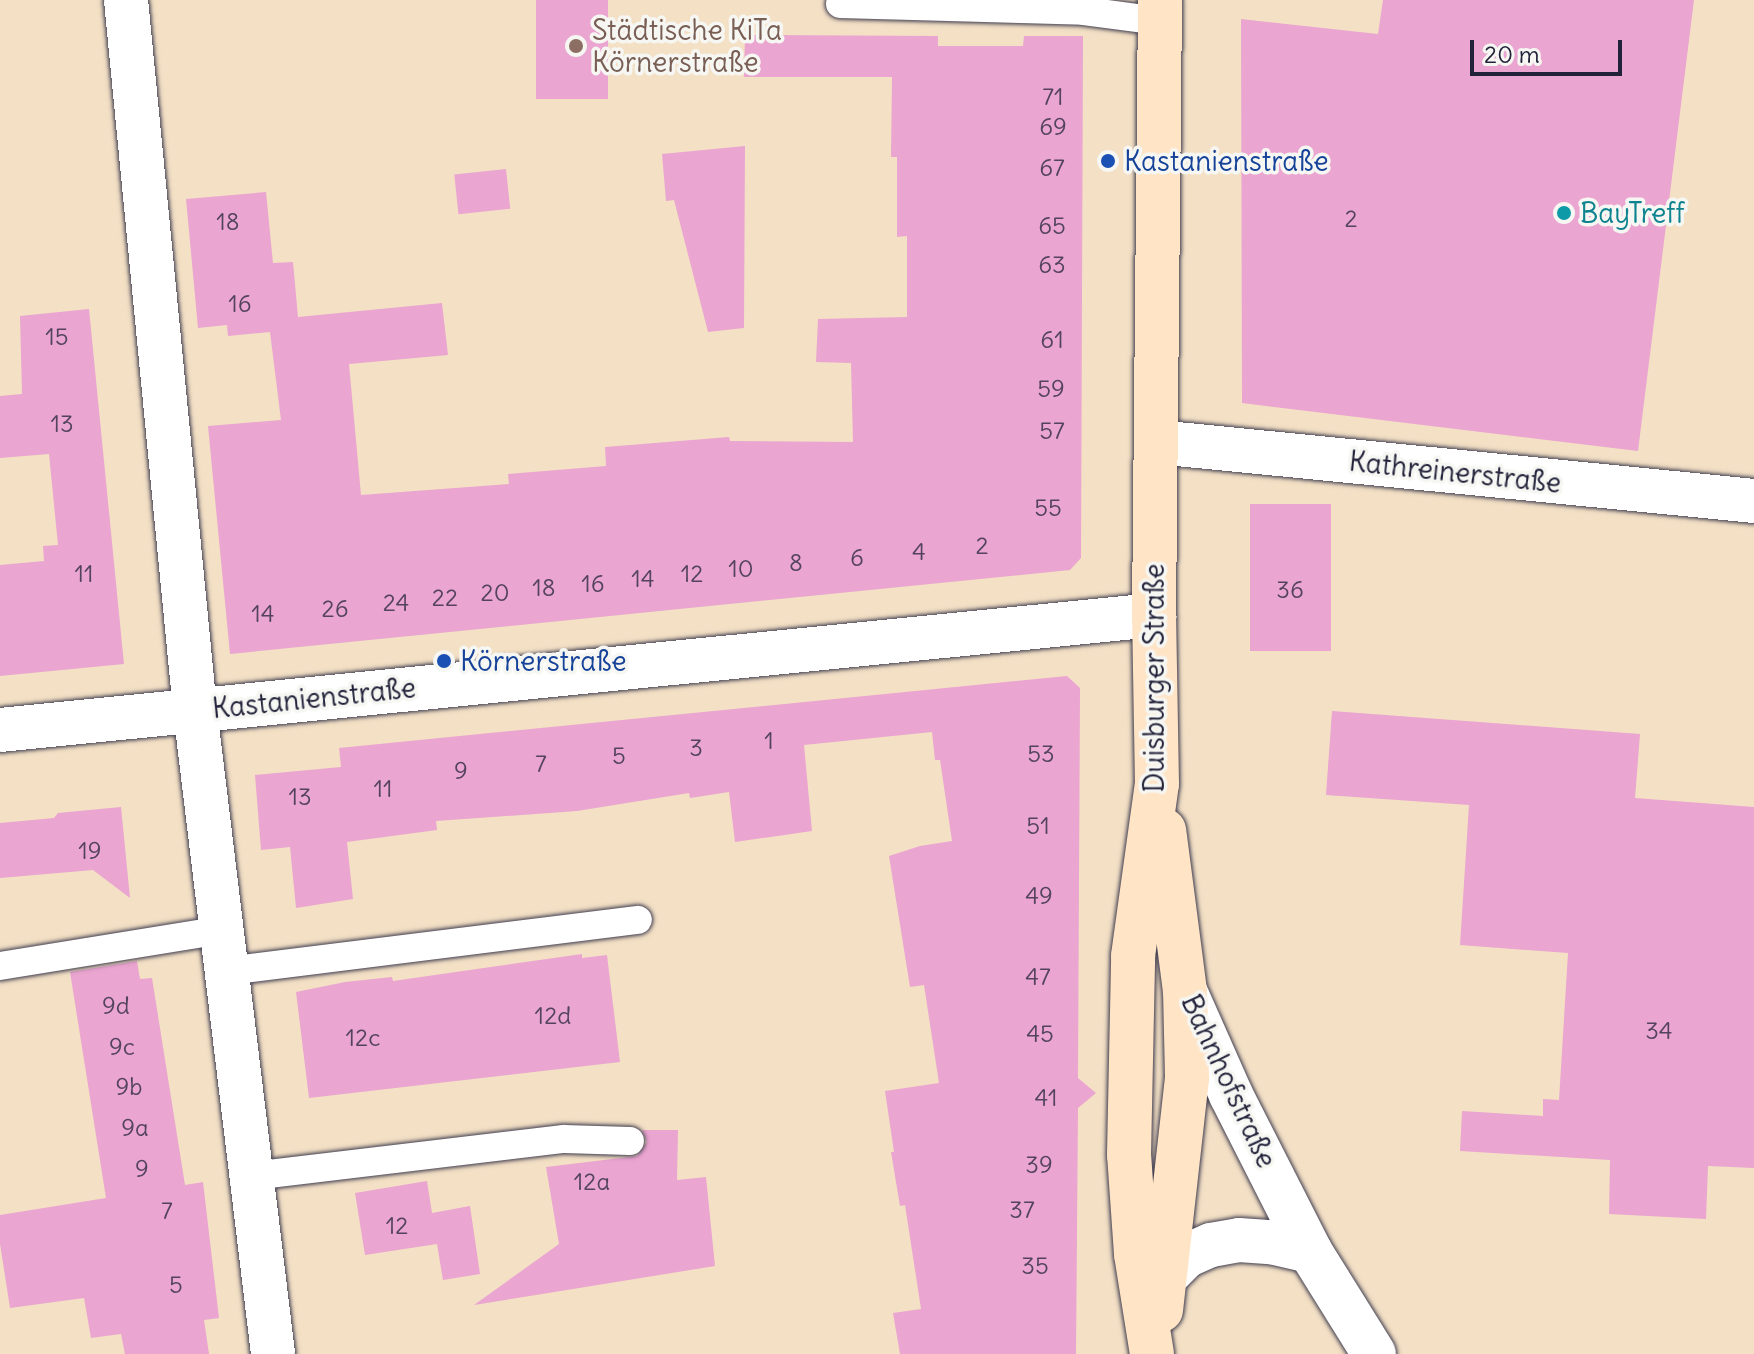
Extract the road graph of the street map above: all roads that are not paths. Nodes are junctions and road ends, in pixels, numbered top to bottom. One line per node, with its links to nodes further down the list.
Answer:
1 (126, 0): 7 (street)
2 (840, 4): 3 (lane)
3 (1160, 11): 4 (main road, Duisburger Straße)
4 (1157, 442): 5 (street, Kathreinerstraße); 6 (main road, Duisburger Straße)
5 (1754, 501)
6 (1154, 615): 7 (street, Kastanienstraße); 9 (main road, Duisburger Straße)
7 (195, 710): 8 (street, Kastanienstraße); 11 (street)
8 (0, 730)
9 (1157, 784): 13 (main road, Bahnhofstraße); 19 (main road, Duisburger Straße)
10 (638, 920): 11 (lane)
11 (224, 951): 12 (lane); 15 (street)
12 (0, 966)
13 (1185, 991): 16 (street, Bahnhofstraße); 17 (main road, Duisburger Straße)
14 (630, 1141): 15 (lane)
15 (252, 1176): 18 (street)
16 (1310, 1251): 17 (street); 20 (street, Bahnhofstraße)
17 (1163, 1279): 19 (main road, Duisburger Straße)
18 (273, 1354)
19 (1155, 1354)
20 (1374, 1354)

